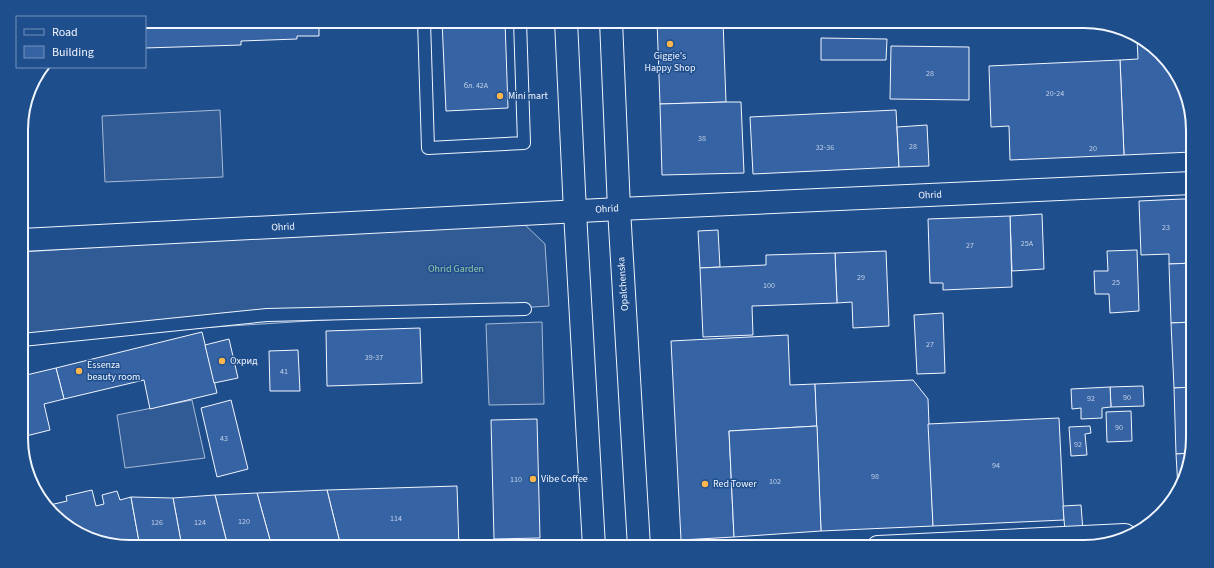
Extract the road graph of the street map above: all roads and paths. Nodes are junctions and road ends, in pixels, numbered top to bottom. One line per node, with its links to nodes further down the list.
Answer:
1 (424, 28): 2 (lane)
2 (520, 28)
3 (566, 28): 7 (street)
4 (611, 28): 6 (street, Opalchenska)
5 (1186, 183): 6 (street, Ohrid)
6 (619, 209): 7 (street, Ohrid); 13 (street, Opalchenska)
7 (575, 212): 8 (street, Ohrid); 12 (street)
8 (28, 240)
9 (525, 309): 10 (lane)
10 (28, 339)
11 (1114, 536): 14 (street)
12 (594, 540)
13 (639, 540)
14 (1035, 540)

